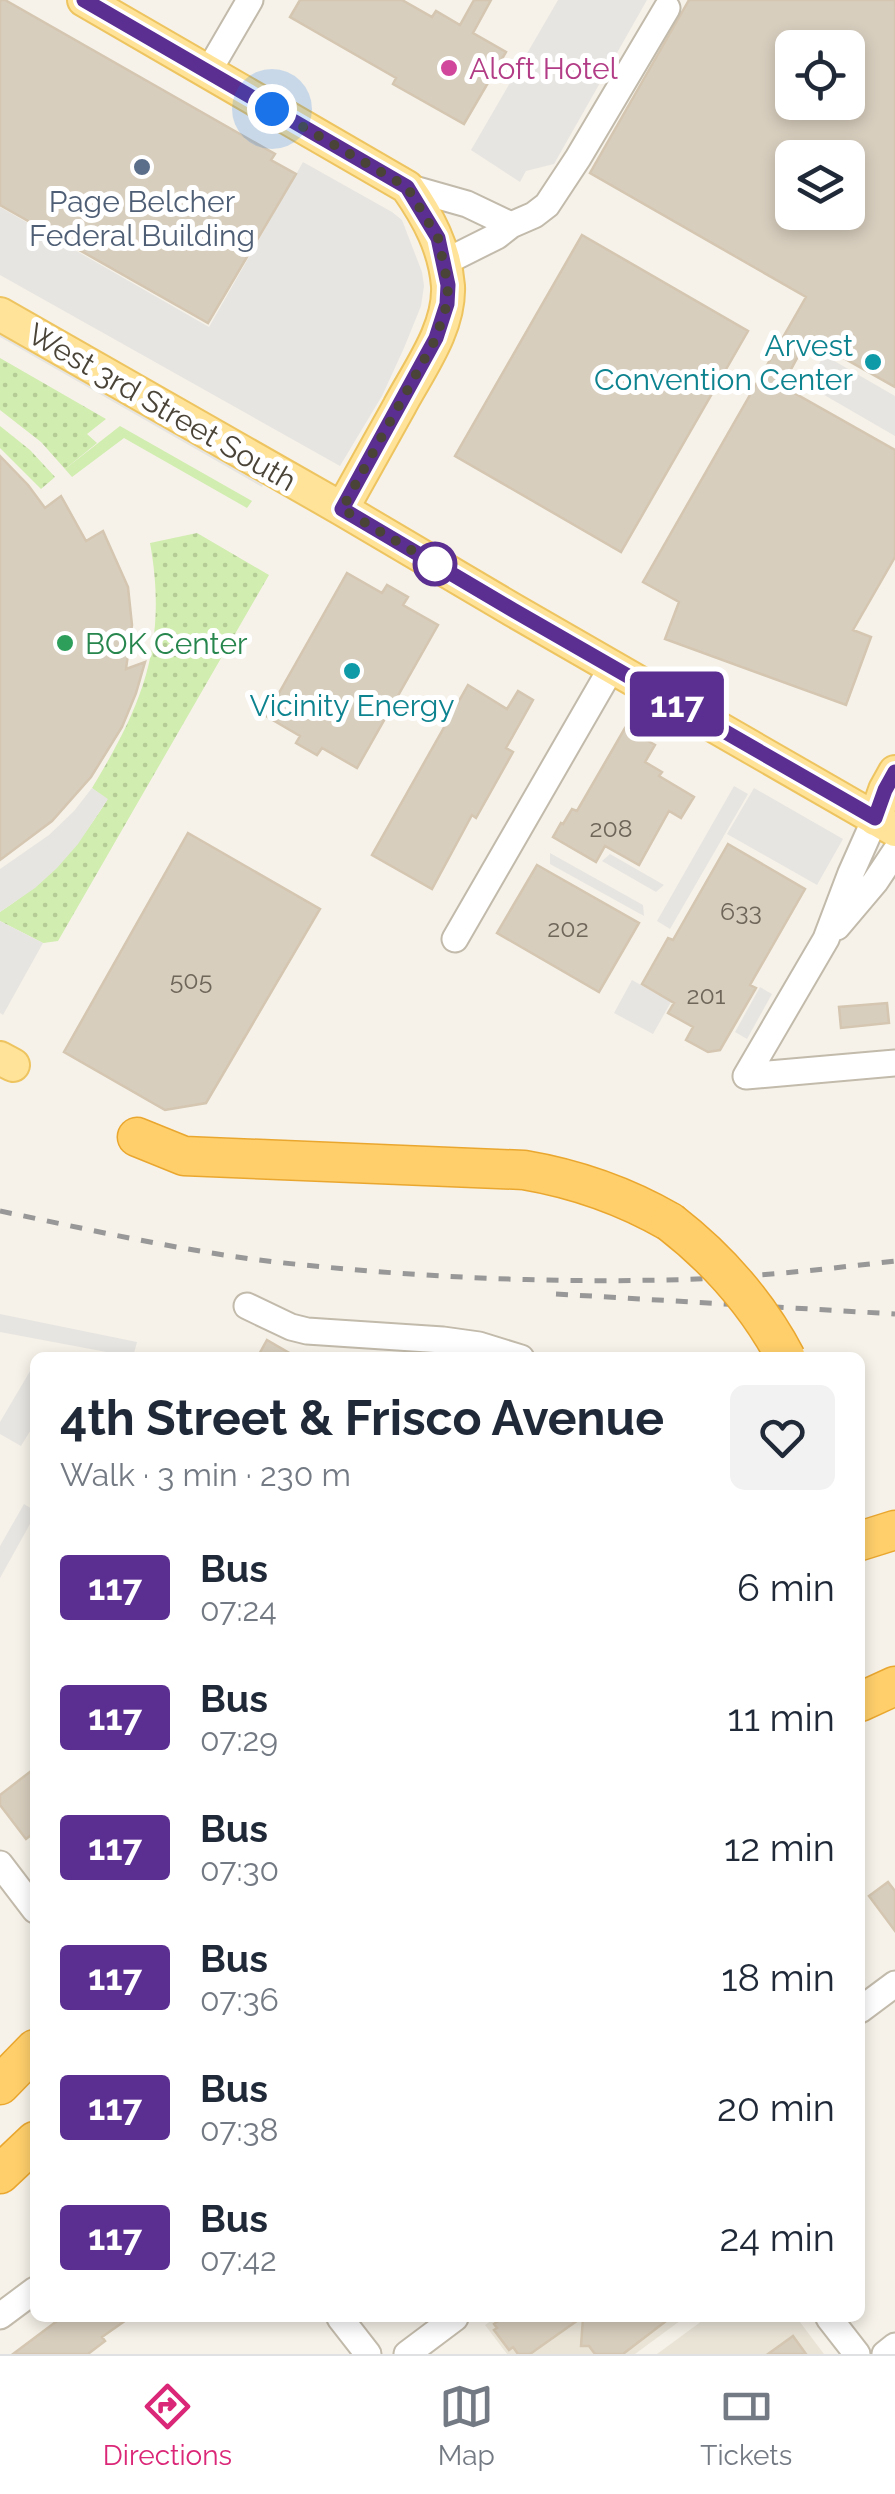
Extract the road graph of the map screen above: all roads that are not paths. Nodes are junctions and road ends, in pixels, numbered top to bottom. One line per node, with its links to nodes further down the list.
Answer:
1 (84, 0): 4 (main road)
2 (250, 0): 4 (street)
3 (667, 8): 6 (street)
4 (208, 72): 5 (main road)
5 (407, 187): 6 (street); 7 (main road)
6 (511, 225): 7 (street)
7 (444, 263): 9 (main road)
8 (0, 314): 9 (main road, West 3rd Street South)
9 (347, 500): 10 (main road, West 3rd Street South)
10 (612, 666): 12 (main road, West 3rd Street South); 14 (street)
11 (895, 772): 12 (main road)
12 (885, 824): 15 (street)
13 (895, 852): 15 (street)
14 (455, 939)
15 (826, 939): 16 (street)
16 (895, 1064)
17 (137, 1136): 20 (highway, bridge)
18 (248, 1306): 19 (street)
19 (501, 1352)
20 (783, 1352)
21 (895, 1530): 22 (highway)
22 (865, 1539)
23 (895, 1686): 24 (highway)
24 (865, 1700)
25 (0, 1864): 26 (street)
26 (30, 1903)
27 (895, 1984): 28 (street)
28 (865, 2006)
29 (30, 2053): 30 (highway)
30 (0, 2084)
31 (30, 2145): 32 (highway)
32 (0, 2174)
33 (30, 2294): 34 (street)
34 (0, 2316)
35 (343, 2322): 39 (street)
36 (449, 2322): 40 (street)
37 (832, 2322): 41 (street)
38 (895, 2346): 42 (street)
39 (368, 2354)
40 (406, 2354)
41 (857, 2354)
42 (885, 2354)

